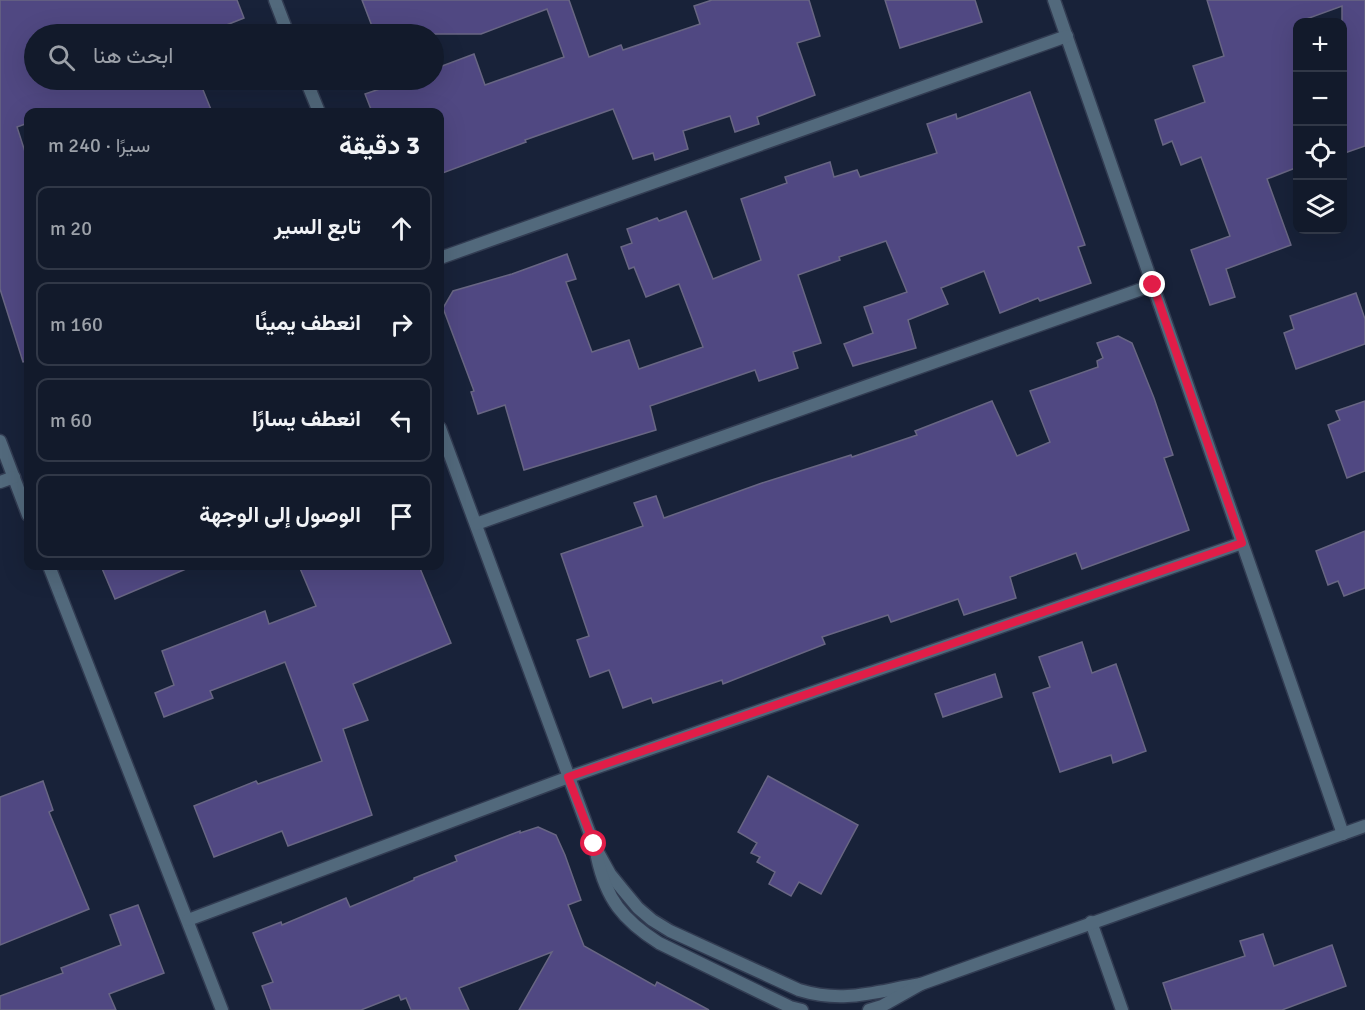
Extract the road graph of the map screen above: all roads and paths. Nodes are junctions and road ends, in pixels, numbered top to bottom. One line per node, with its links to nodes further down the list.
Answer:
1 (275, 0): 3 (street)
2 (1054, 0): 4 (street)
3 (284, 24)
4 (1066, 36): 7 (street); 8 (street)
5 (310, 90): 6 (street)
6 (317, 108)
7 (444, 257)
8 (1153, 285): 14 (street); 15 (street)
9 (444, 439): 14 (street)
10 (0, 441): 11 (street)
11 (14, 477): 12 (street); 13 (street)
12 (0, 482)
13 (24, 503)
14 (476, 525): 17 (street)
15 (1242, 543): 17 (street); 19 (street)
16 (51, 570): 21 (street)
17 (568, 777): 20 (street); 21 (street)
18 (1365, 826): 19 (street)
19 (1342, 834): 22 (street)
20 (594, 844): 23 (street); 24 (street)
21 (188, 920): 26 (street)
22 (1091, 922): 25 (street); 29 (street)
23 (734, 960): 24 (street); 25 (street)
24 (726, 976): 27 (street)
25 (921, 984): 28 (street)
26 (222, 1010)
27 (802, 1010)
28 (869, 1010)
29 (1122, 1010)

